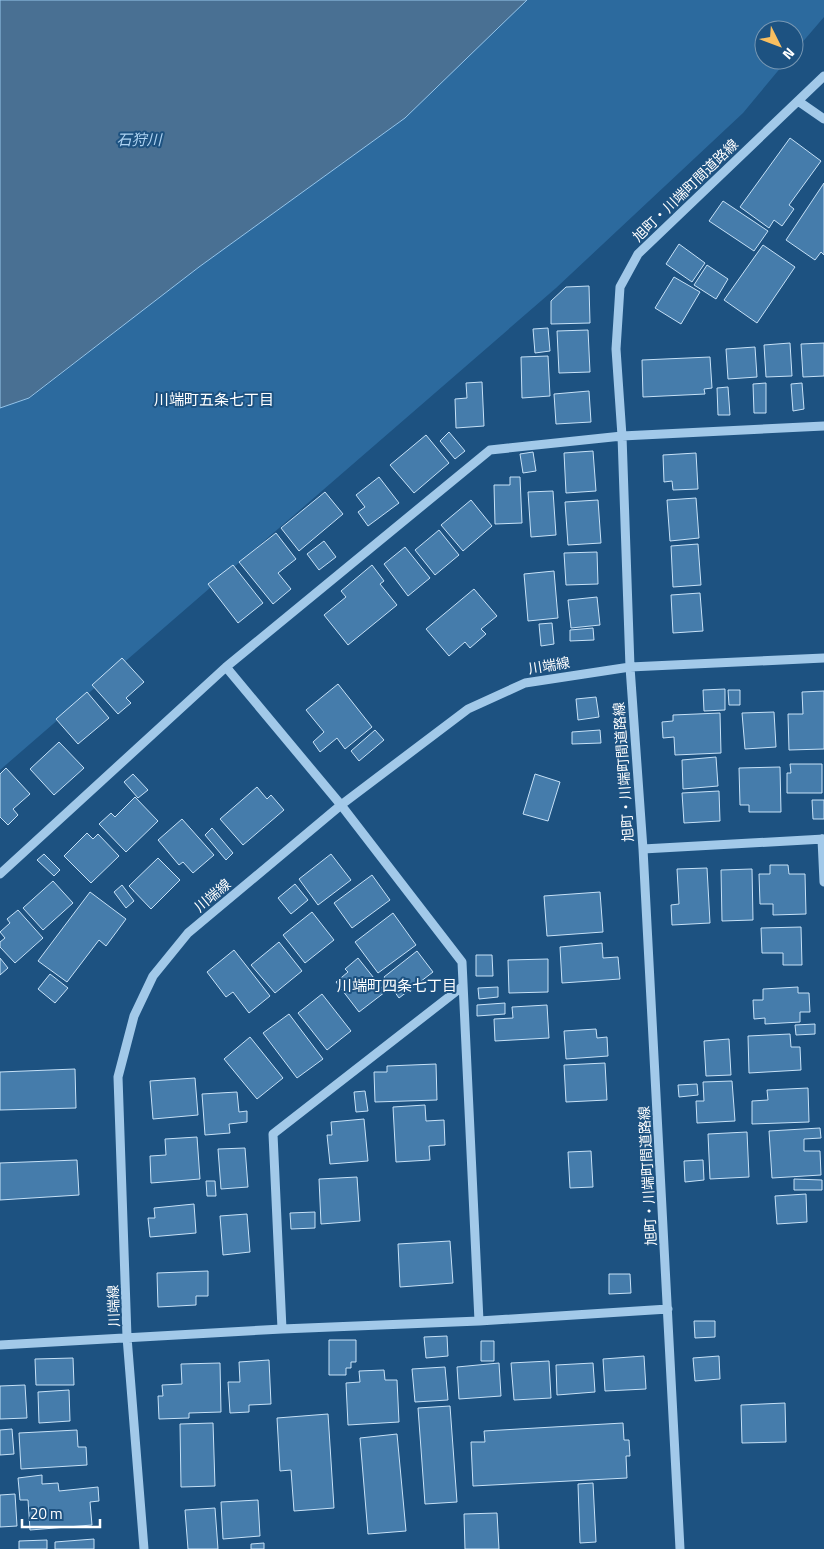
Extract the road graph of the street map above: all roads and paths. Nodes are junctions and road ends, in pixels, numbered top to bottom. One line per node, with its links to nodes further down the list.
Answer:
1 (824, 76): 2 (street, 旭町・川端町間道路線)
2 (798, 101): 3 (street); 5 (street, 旭町・川端町間道路線)
3 (824, 120)
4 (824, 426): 5 (street)
5 (622, 436): 7 (street); 8 (street, 旭町・川端町間道路線)
6 (824, 658): 8 (street, 川端線)
7 (226, 667): 9 (street); 12 (street)
8 (630, 667): 9 (street, 川端線); 11 (street, 旭町・川端町間道路線)
9 (341, 805): 14 (street); 18 (street, 川端線)
10 (823, 839): 11 (street); 13 (street)
11 (642, 849): 15 (street, 旭町・川端町間道路線)
12 (0, 874)
13 (824, 882)
14 (463, 986): 16 (street); 17 (street)
15 (668, 1309): 16 (street); 21 (street, 旭町・川端町間道路線)
16 (479, 1321): 17 (street)
17 (282, 1329): 18 (street)
18 (127, 1337): 19 (street); 20 (street, 川端線)
19 (0, 1345)
20 (144, 1549)
21 (680, 1549)

